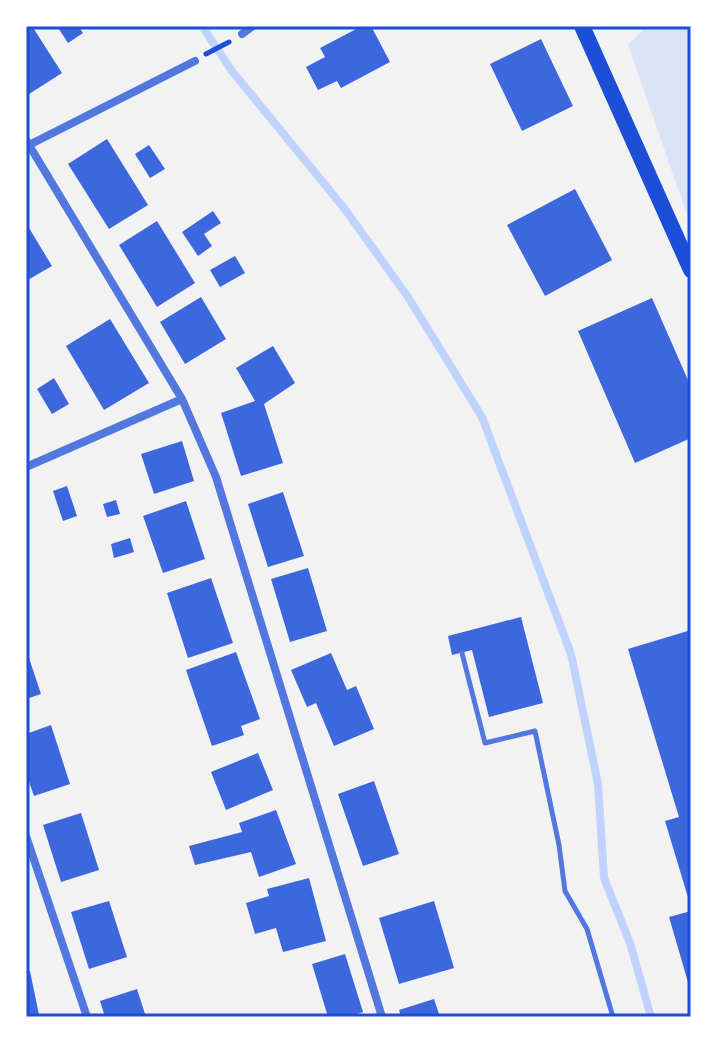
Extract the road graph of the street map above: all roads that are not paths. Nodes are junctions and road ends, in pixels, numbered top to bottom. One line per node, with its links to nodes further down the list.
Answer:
1 (253, 26): 3 (street)
2 (582, 26): 6 (main road)
3 (242, 34)
4 (195, 61): 5 (street)
5 (28, 142): 7 (street)
6 (691, 270)
7 (182, 399): 8 (street); 12 (street)
8 (26, 467)
9 (462, 653): 13 (lane)
10 (26, 836): 11 (street)
11 (87, 1017)
12 (382, 1017)
13 (613, 1017)

